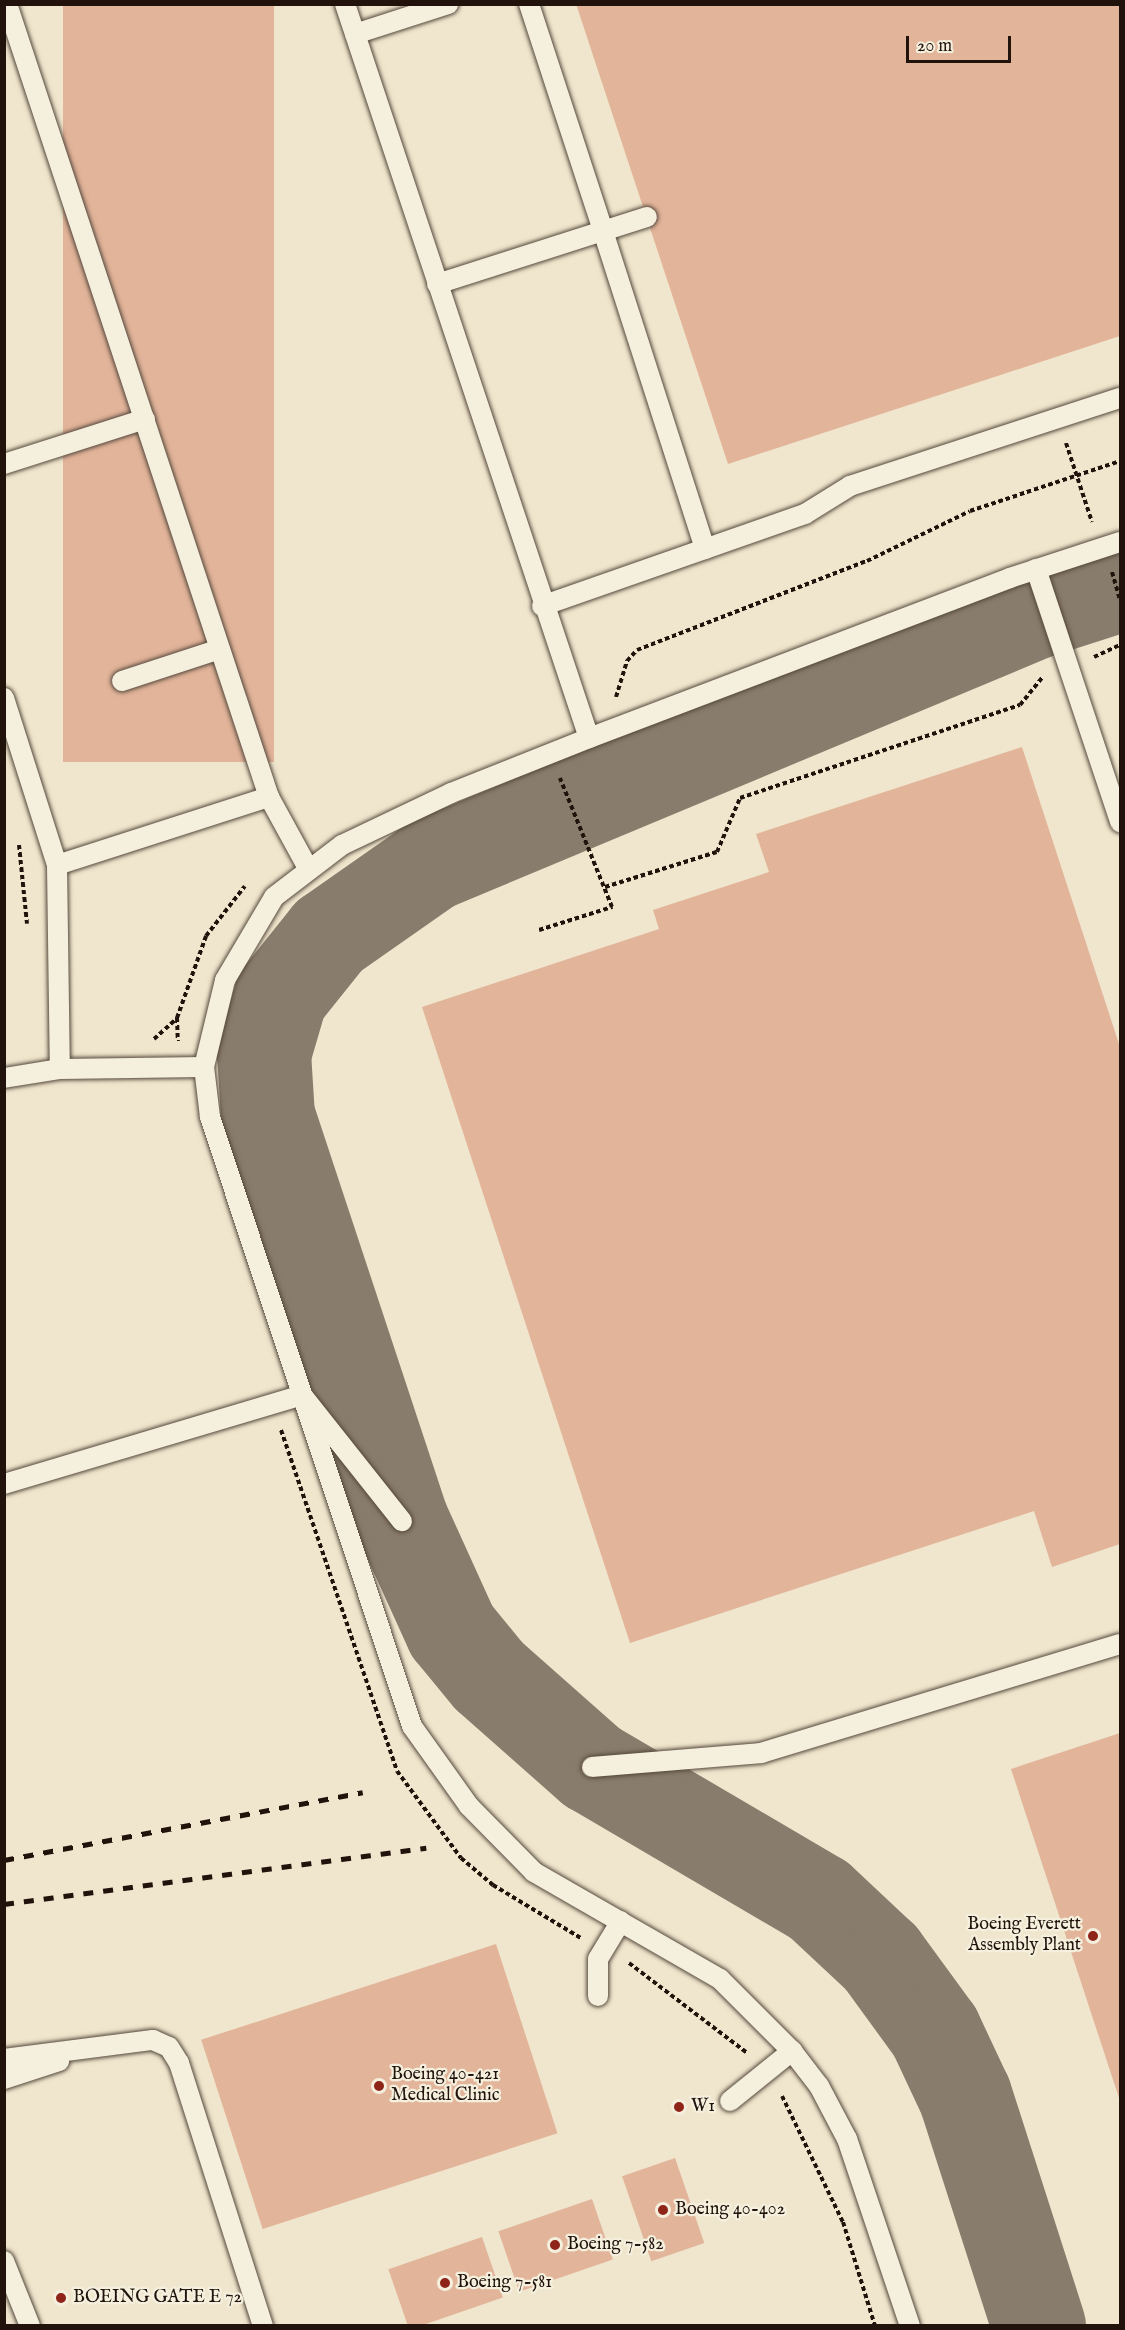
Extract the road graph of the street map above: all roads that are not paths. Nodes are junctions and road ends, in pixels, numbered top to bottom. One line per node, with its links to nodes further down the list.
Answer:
1 (7, 4): 10 (lane)
2 (345, 4): 5 (lane)
3 (448, 4): 5 (lane)
4 (529, 4): 7 (lane)
5 (355, 34): 8 (lane)
6 (647, 216): 7 (lane)
7 (603, 231): 8 (lane); 13 (lane)
8 (437, 284): 15 (lane)
9 (1120, 398): 13 (lane)
10 (145, 419): 11 (lane); 16 (lane)
11 (4, 464)
12 (1120, 542): 14 (lane)
13 (705, 549): 15 (lane)
14 (1036, 569): 19 (lane); 21 (lane)
15 (542, 606): 19 (lane)
16 (220, 649): 17 (lane); 20 (lane)
17 (122, 681)
18 (4, 698): 22 (lane)
19 (589, 738): 23 (lane)
20 (269, 797): 22 (lane); 23 (lane)
21 (1120, 822)
22 (57, 865): 25 (lane)
23 (309, 870): 24 (lane)
24 (204, 1066): 25 (lane); 27 (lane)
25 (60, 1069): 26 (lane)
26 (4, 1078)
27 (302, 1395): 28 (lane); 29 (lane); 32 (lane)
28 (4, 1484)
29 (402, 1521)
30 (1120, 1644): 31 (lane)
31 (592, 1767)
32 (621, 1921): 33 (lane); 35 (lane)
33 (598, 1996)
34 (104, 2046): 36 (lane); 37 (lane); 42 (lane)
35 (792, 2051): 38 (lane); 43 (lane)
36 (4, 2059)
37 (4, 2079)
38 (730, 2101)
39 (4, 2254): 40 (lane)
40 (9, 2268): 41 (lane)
41 (30, 2325)
42 (263, 2325)
43 (910, 2325)

